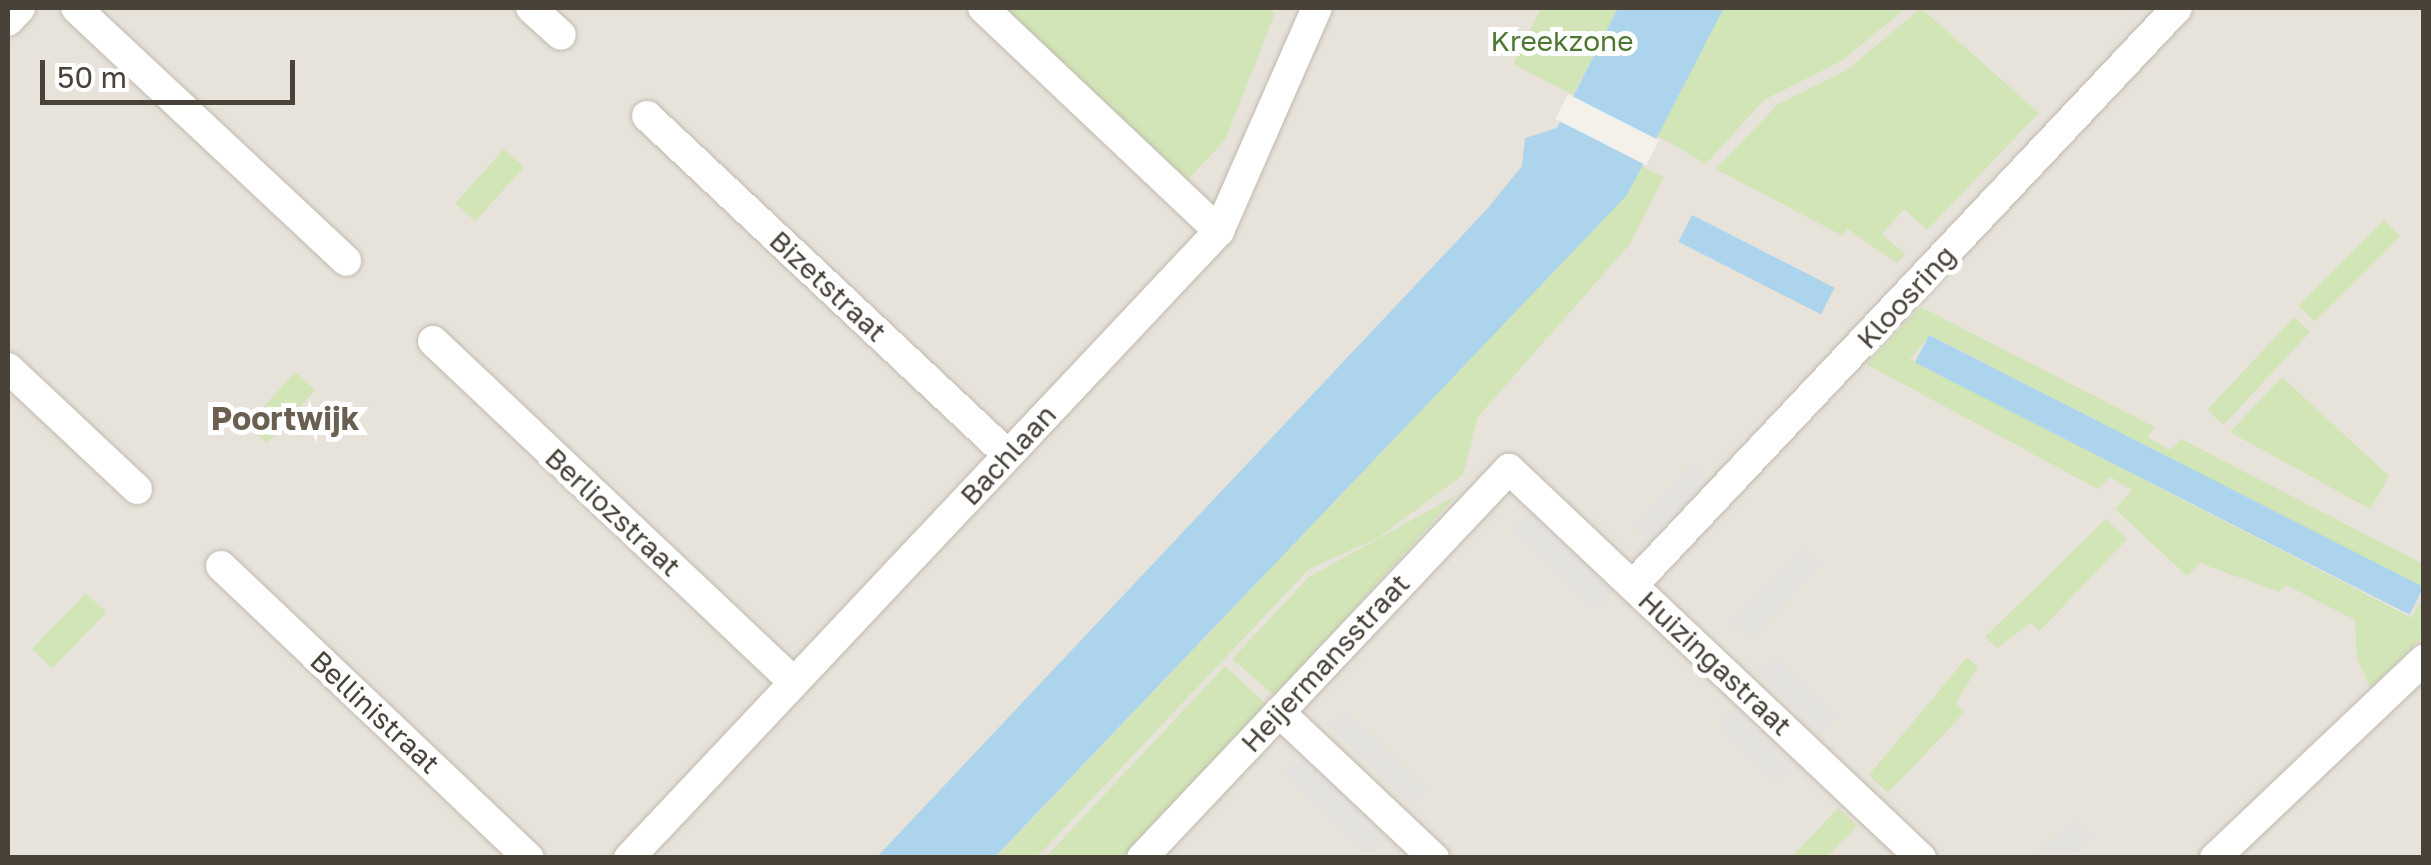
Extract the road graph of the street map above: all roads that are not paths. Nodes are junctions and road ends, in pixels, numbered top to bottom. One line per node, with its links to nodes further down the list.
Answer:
1 (20, 8): 7 (street)
2 (76, 8): 11 (street)
3 (531, 8): 8 (street)
4 (983, 8): 10 (street)
5 (1317, 8): 10 (street, Bachlaan)
6 (2177, 8): 18 (street, Kloosring)
7 (8, 21)
8 (561, 35)
9 (647, 116): 14 (street, Bizetstraat)
10 (1219, 230): 14 (street, Bachlaan)
11 (346, 261)
12 (433, 341): 20 (street, Berliozstraat)
13 (8, 368): 16 (street)
14 (1008, 455): 20 (street, Bachlaan)
15 (1509, 468): 18 (street, Huizingastraat); 21 (street, Heijermansstraat)
16 (137, 489)
17 (221, 566): 22 (street, Bellinistraat)
18 (1633, 585): 26 (street, Huizingastraat)
19 (2424, 660): 27 (street)
20 (794, 682): 23 (street, Bachlaan)
21 (1279, 712): 24 (street, Heijermansstraat); 25 (street)
22 (529, 858)
23 (628, 858)
24 (1142, 858)
25 (1434, 858)
26 (1920, 858)
27 (2215, 858)

